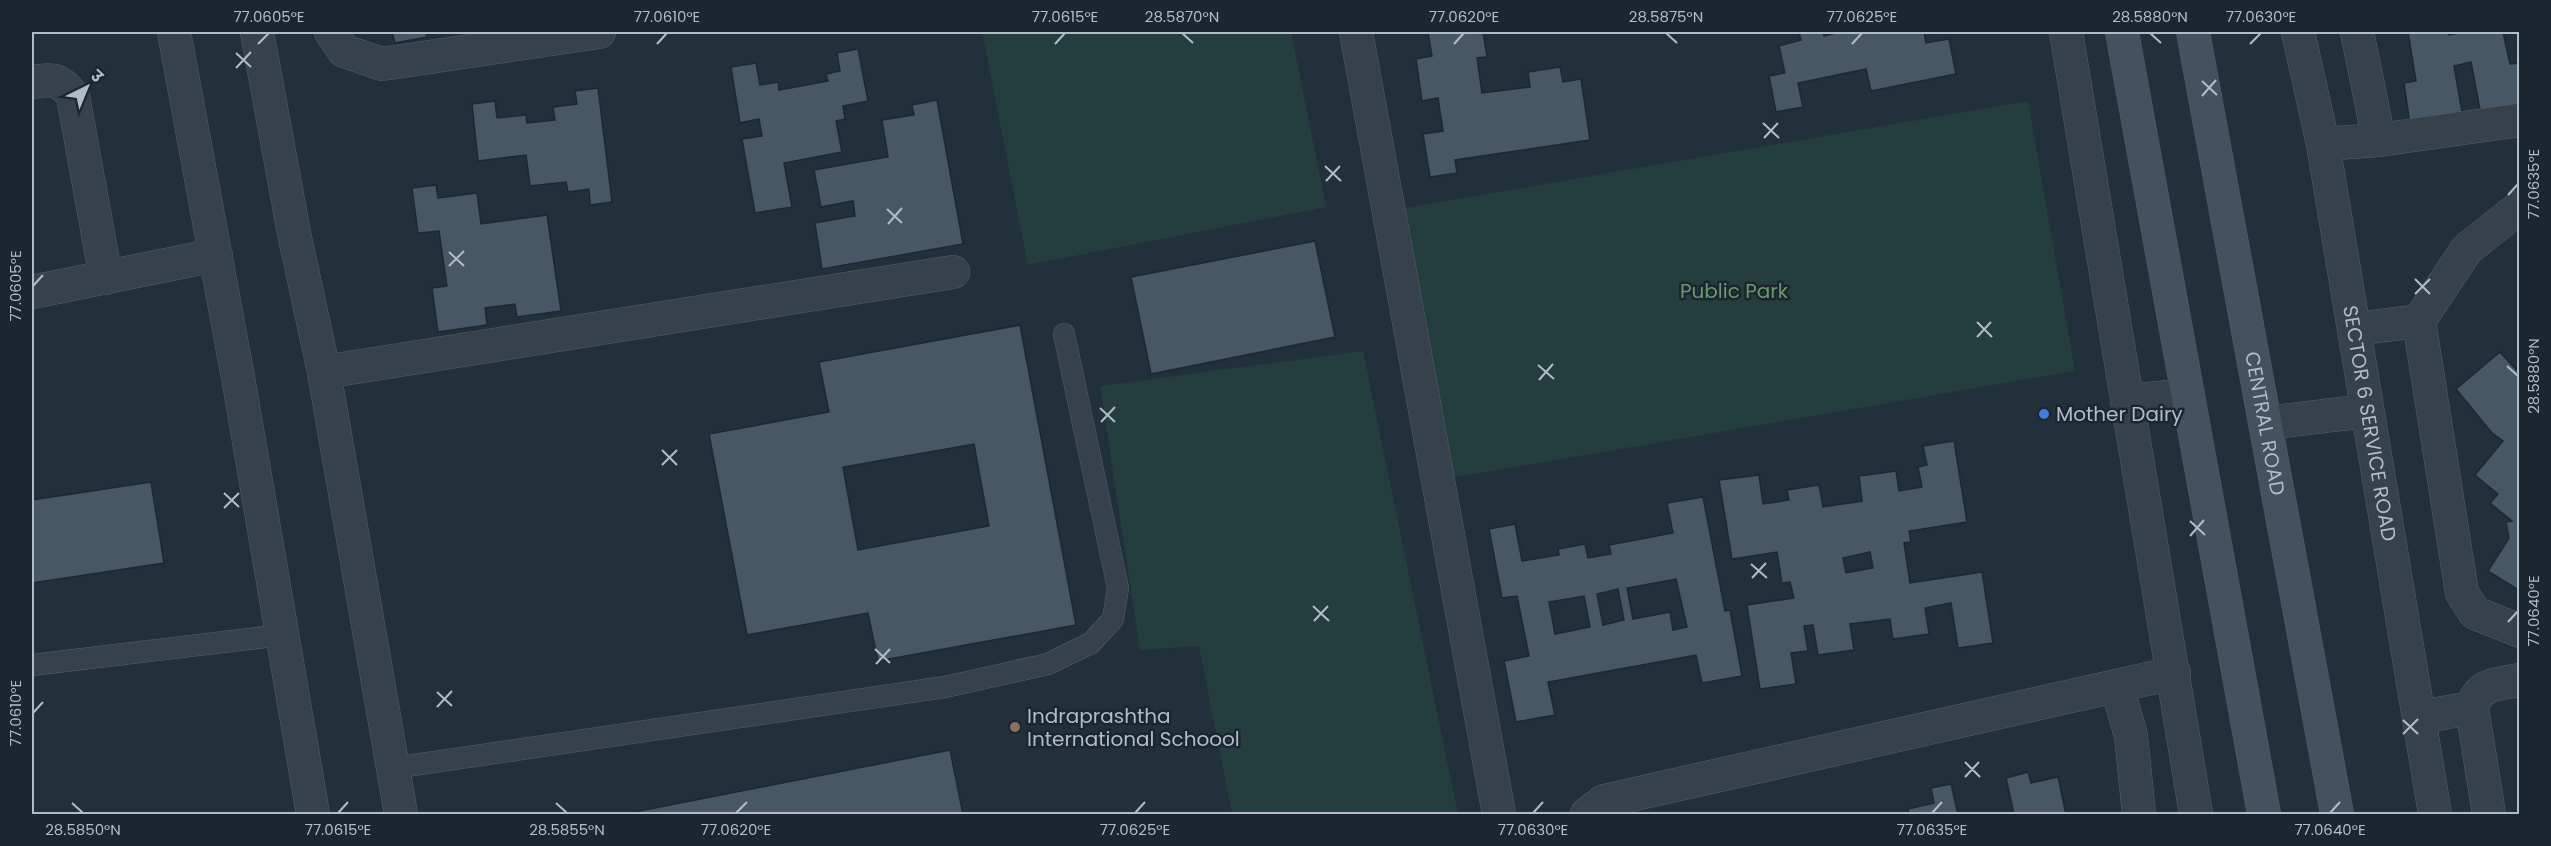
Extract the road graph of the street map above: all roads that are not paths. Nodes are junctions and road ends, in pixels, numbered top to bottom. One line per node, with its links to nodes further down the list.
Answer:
1 (174, 32): 16 (street)
2 (257, 32): 23 (street)
3 (331, 32): 4 (street)
4 (599, 32)
5 (1356, 32): 39 (street)
6 (2066, 32): 25 (street)
7 (2122, 32): 24 (main road)
8 (2193, 32): 27 (main road, CENTRAL ROAD)
9 (2298, 32): 14 (street, SECTOR 6 SERVICE ROAD)
10 (2357, 32): 13 (street)
11 (32, 82): 18 (street)
12 (2520, 120): 13 (street)
13 (2379, 140): 14 (street)
14 (2323, 144): 21 (street, SECTOR 6 SERVICE ROAD)
15 (2520, 207): 20 (street)
16 (216, 255): 18 (street); 29 (street)
17 (953, 272): 23 (street)
18 (106, 278): 19 (street)
19 (32, 292)
20 (2419, 321): 21 (street); 28 (street)
21 (2355, 329): 26 (street, SECTOR 6 SERVICE ROAD)
22 (1064, 334): 36 (lane)
23 (324, 372): 36 (street)
24 (2188, 395): 25 (street); 43 (main road)
25 (2127, 400): 31 (street)
26 (2366, 411): 27 (street); 35 (street, SECTOR 6 SERVICE ROAD)
27 (2266, 423): 44 (main road, CENTRAL ROAD)
28 (2520, 631)
29 (282, 635): 30 (lane); 37 (street)
30 (32, 665)
31 (2174, 673): 33 (street); 42 (street)
32 (2520, 680): 34 (street)
33 (2117, 687): 40 (street); 41 (street)
34 (2472, 708): 35 (street); 46 (street)
35 (2419, 717): 45 (street, SECTOR 6 SERVICE ROAD)
36 (393, 768): 38 (street)
37 (313, 814)
38 (401, 814)
39 (1499, 814)
40 (1587, 814)
41 (2139, 814)
42 (2196, 814)
43 (2264, 814)
44 (2337, 814)
45 (2435, 814)
46 (2489, 814)

